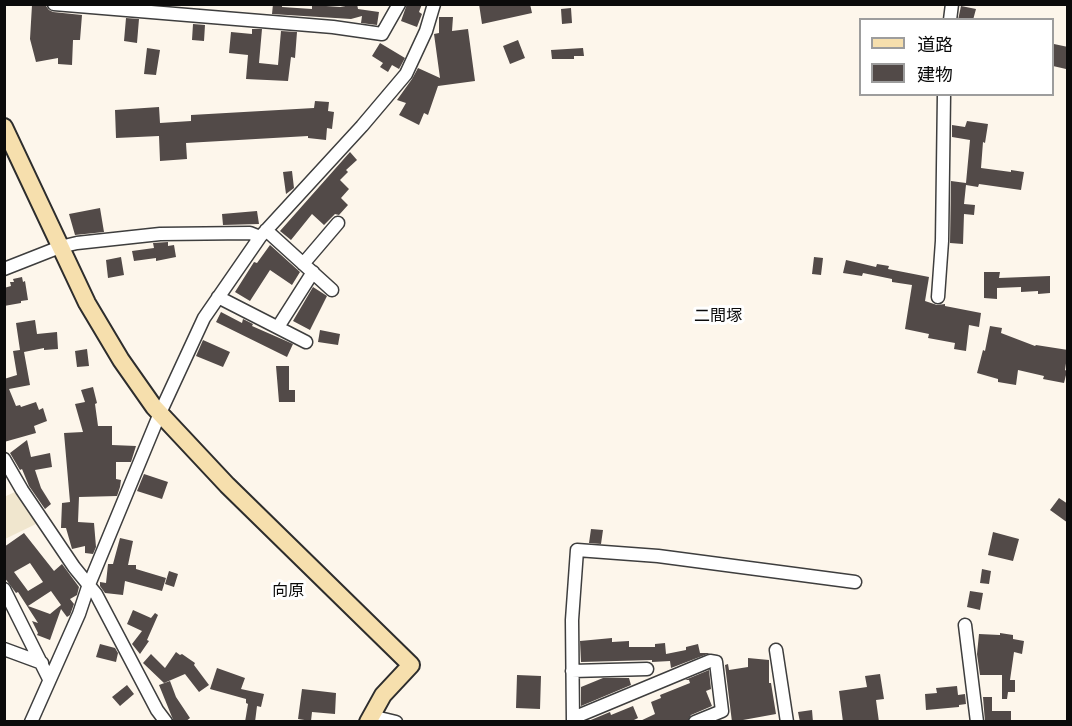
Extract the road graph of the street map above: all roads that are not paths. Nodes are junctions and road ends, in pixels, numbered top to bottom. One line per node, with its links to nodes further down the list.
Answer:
1 (54, 4): 2 (street)
2 (399, 4)
3 (434, 4): 7 (street)
4 (944, 96): 14 (street)
5 (4, 127): 8 (street)
6 (338, 223): 9 (street)
7 (263, 233): 8 (street); 9 (street); 13 (street)
8 (60, 247): 10 (street); 17 (street)
9 (303, 264): 11 (street)
10 (4, 269)
11 (313, 272): 12 (street); 15 (street)
12 (332, 290)
13 (218, 297): 15 (street); 17 (street)
14 (938, 297)
15 (278, 327): 16 (street)
16 (306, 342)
17 (160, 413): 20 (street); 29 (street)
18 (4, 459): 20 (street)
19 (855, 582): 27 (street)
20 (88, 587): 28 (street); 32 (street)
21 (4, 589): 25 (street)
22 (965, 625): 36 (street)
23 (4, 649): 25 (street)
24 (776, 650): 35 (street)
25 (42, 663): 28 (street)
26 (647, 669): 27 (street)
27 (572, 671): 30 (street)
28 (49, 679): 31 (street)
29 (369, 718): 33 (street)
30 (573, 720): 34 (street)
31 (31, 722)
32 (166, 722)
33 (396, 722)
34 (695, 722)
35 (787, 722)
36 (977, 722)

